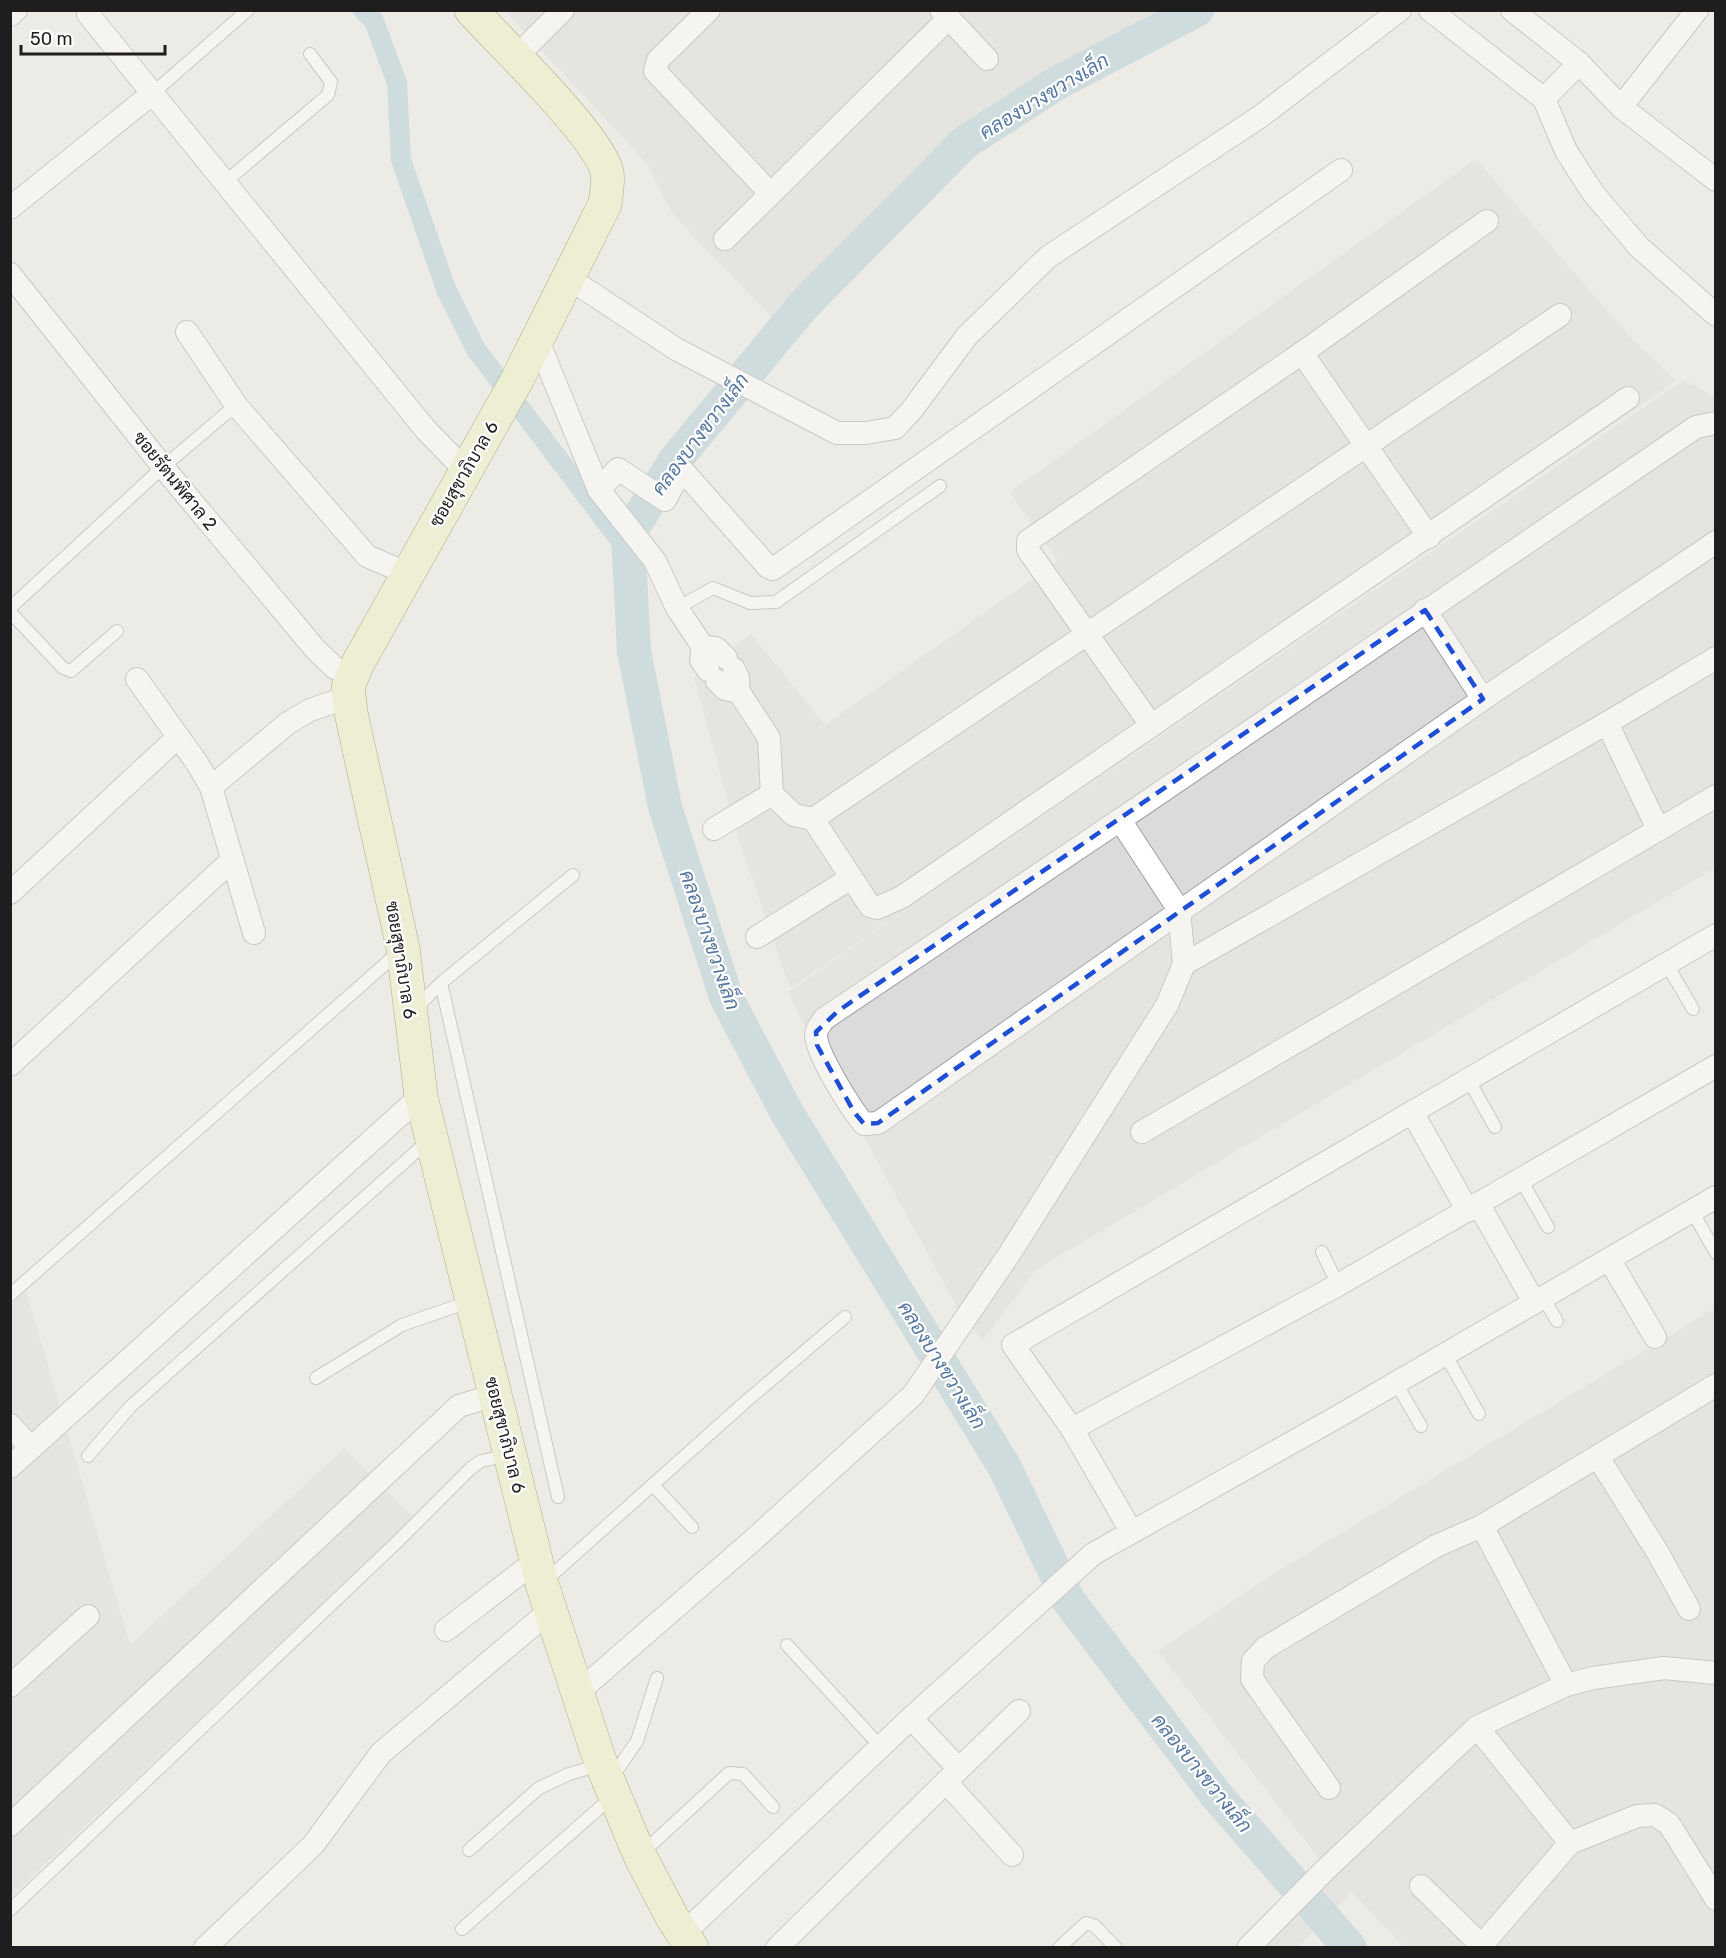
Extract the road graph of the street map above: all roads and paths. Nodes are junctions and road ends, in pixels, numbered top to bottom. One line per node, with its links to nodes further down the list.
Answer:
1 (16, 10): 12 (street)
2 (248, 10): 17 (lane)
3 (471, 10): 14 (street, ซอยสุขาภิบาล 6)
4 (563, 10): 14 (street)
5 (709, 10): 23 (street)
6 (1400, 10): 28 (street)
7 (1430, 10): 18 (street)
8 (1512, 10): 16 (street)
9 (1697, 10): 19 (street)
10 (88, 14): 17 (street)
11 (945, 14): 15 (street); 23 (street)
12 (10, 15)
13 (310, 54): 22 (lane)
14 (515, 58): 28 (street, ซอยสุขาภิบาล 6)
15 (987, 59)
16 (1579, 63): 18 (street); 19 (street)
17 (153, 93): 22 (street); 24 (street)
18 (1544, 99): 30 (street)
19 (1622, 107): 21 (street)
20 (1341, 170): 41 (street)
21 (1716, 180)
22 (225, 182): 39 (street)
23 (770, 193): 26 (street)
24 (10, 208)
25 (1487, 221): 33 (street)
26 (725, 239)
27 (10, 274): 38 (street, ซอยรัตนพิศาล 2)
28 (570, 279): 32 (street, ซอยสุขาภิบาล 6)
29 (1560, 315): 37 (street)
30 (1716, 315)
31 (187, 332): 35 (street)
32 (534, 347): 39 (street, ซอยสุขาภิบาล 6); 41 (street)
33 (1302, 353): 37 (street); 49 (street)
34 (1628, 398): 42 (street)
35 (236, 405): 38 (lane); 44 (street)
36 (1716, 423): 47 (street)
37 (1365, 444): 42 (street); 49 (street)
38 (163, 467): 46 (lane); 52 (street, ซอยรัตนพิศาล 2)
39 (465, 470): 44 (street, ซอยสุขาภิบาล 6)
40 (940, 486): 45 (lane)
41 (598, 490): 45 (street)
42 (1430, 537): 55 (street)
43 (1716, 542): 53 (street)
44 (406, 573): 52 (street, ซอยสุขาภิบาล 6)
45 (677, 608): 58 (street)
46 (10, 610): 48 (lane)
47 (1425, 610): 53 (street); 61 (street)
48 (117, 631)
49 (1088, 633): 55 (street); 60 (street)
50 (1716, 658): 54 (street)
51 (137, 679): 56 (street)
52 (349, 687): 57 (street); 72 (street, ซอยสุขาภิบาล 6)
53 (1483, 699): 68 (street)
54 (1607, 723): 63 (street); 74 (street)
55 (1150, 725): 66 (street)
56 (178, 737): 57 (street); 67 (street)
57 (212, 787): 64 (street)
58 (772, 794): 60 (street); 62 (street)
59 (1716, 796): 63 (street)
60 (813, 819): 66 (street)
61 (1120, 820): 68 (street); 68 (street)
62 (714, 829)
63 (1658, 829): 84 (street)
64 (231, 861): 69 (street); 78 (street)
65 (573, 874): 75 (lane)
66 (851, 878): 71 (street)
67 (10, 893)
68 (1179, 910): 74 (street)
69 (254, 933)
70 (1716, 935): 73 (street)
71 (757, 937)
72 (403, 948): 77 (street, ซอยสุขาภิบาล 6); 95 (lane)
73 (1666, 963): 76 (lane); 80 (street)
74 (1184, 964): 129 (street)
75 (441, 983): 77 (lane); 116 (lane)
76 (1693, 1010)
77 (410, 1014): 81 (street, ซอยสุขาภิบาล 6)
78 (10, 1065)
79 (1716, 1066): 86 (street)
80 (1468, 1079): 82 (street); 83 (lane)
81 (421, 1096): 85 (street, ซอยสุขาภิบาล 6); 110 (street)
82 (1412, 1112): 88 (street); 109 (street)
83 (1495, 1126)
84 (1142, 1132)
85 (432, 1138): 97 (street, ซอยสุขาภิบาล 6); 112 (lane)
86 (1521, 1179): 88 (street); 90 (lane)
87 (1716, 1197): 89 (street)
88 (1473, 1208): 94 (street); 96 (street)
89 (1692, 1211): 92 (lane); 93 (street)
90 (1548, 1227)
91 (1322, 1252): 94 (lane)
92 (1716, 1252)
93 (1609, 1258): 96 (street); 100 (street)
94 (1338, 1285): 109 (street)
95 (10, 1295)
96 (1538, 1300): 99 (lane); 101 (street)
97 (472, 1301): 102 (lane); 105 (street, ซอยสุขาภิบาล 6)
98 (845, 1317): 115 (lane)
99 (1557, 1321)
100 (1655, 1337)
101 (1445, 1354): 103 (street); 106 (lane)
102 (316, 1378)
103 (1396, 1383): 108 (lane); 119 (street)
104 (1716, 1385): 113 (street)
105 (495, 1395): 111 (street, ซอยสุขาภิบาล 6); 138 (street)
106 (1479, 1414)
107 (10, 1425): 110 (street)
108 (1420, 1426)
109 (1072, 1429): 119 (street)
110 (31, 1448): 114 (street)
111 (510, 1455): 120 (street, ซอยสุขาภิบาล 6); 145 (lane)
112 (88, 1456)
113 (1598, 1457): 117 (street); 121 (street)
114 (10, 1467)
115 (653, 1485): 118 (lane); 120 (lane)
116 (558, 1497)
117 (1482, 1526): 127 (street); 136 (street)
118 (692, 1527)
119 (1131, 1531): 131 (street)
120 (543, 1585): 123 (street); 129 (street, ซอยสุขาภิบาล 6); 149 (street)
121 (1689, 1609)
122 (88, 1616): 128 (street)
123 (446, 1630)
124 (787, 1645): 133 (lane)
125 (1716, 1673): 127 (street)
126 (657, 1678): 135 (lane)
127 (1566, 1685): 132 (street)
128 (10, 1686)
129 (576, 1694): 135 (street, ซอยสุขาภิบาล 6)
130 (1019, 1711): 134 (street)
131 (911, 1718): 133 (street); 134 (street)
132 (1477, 1727): 139 (street); 153 (street)
133 (881, 1747): 147 (street)
134 (953, 1776): 141 (street); 150 (street)
135 (608, 1781): 140 (lane); 142 (street, ซอยสุขาภิบาล 6); 146 (lane)
136 (1329, 1788)
137 (773, 1807): 142 (lane)
138 (10, 1825)
139 (1570, 1843): 144 (street); 148 (street)
140 (469, 1850)
141 (1012, 1855)
142 (640, 1856): 147 (street, ซอยสุขาภิบาล 6)
143 (1421, 1886): 148 (street)
144 (1716, 1899)
145 (10, 1910)
146 (462, 1929)
147 (688, 1941)
148 (1483, 1946)
149 (205, 1947)
150 (777, 1947)
151 (1059, 1947): 152 (lane)
152 (1116, 1947)
153 (1248, 1947)

